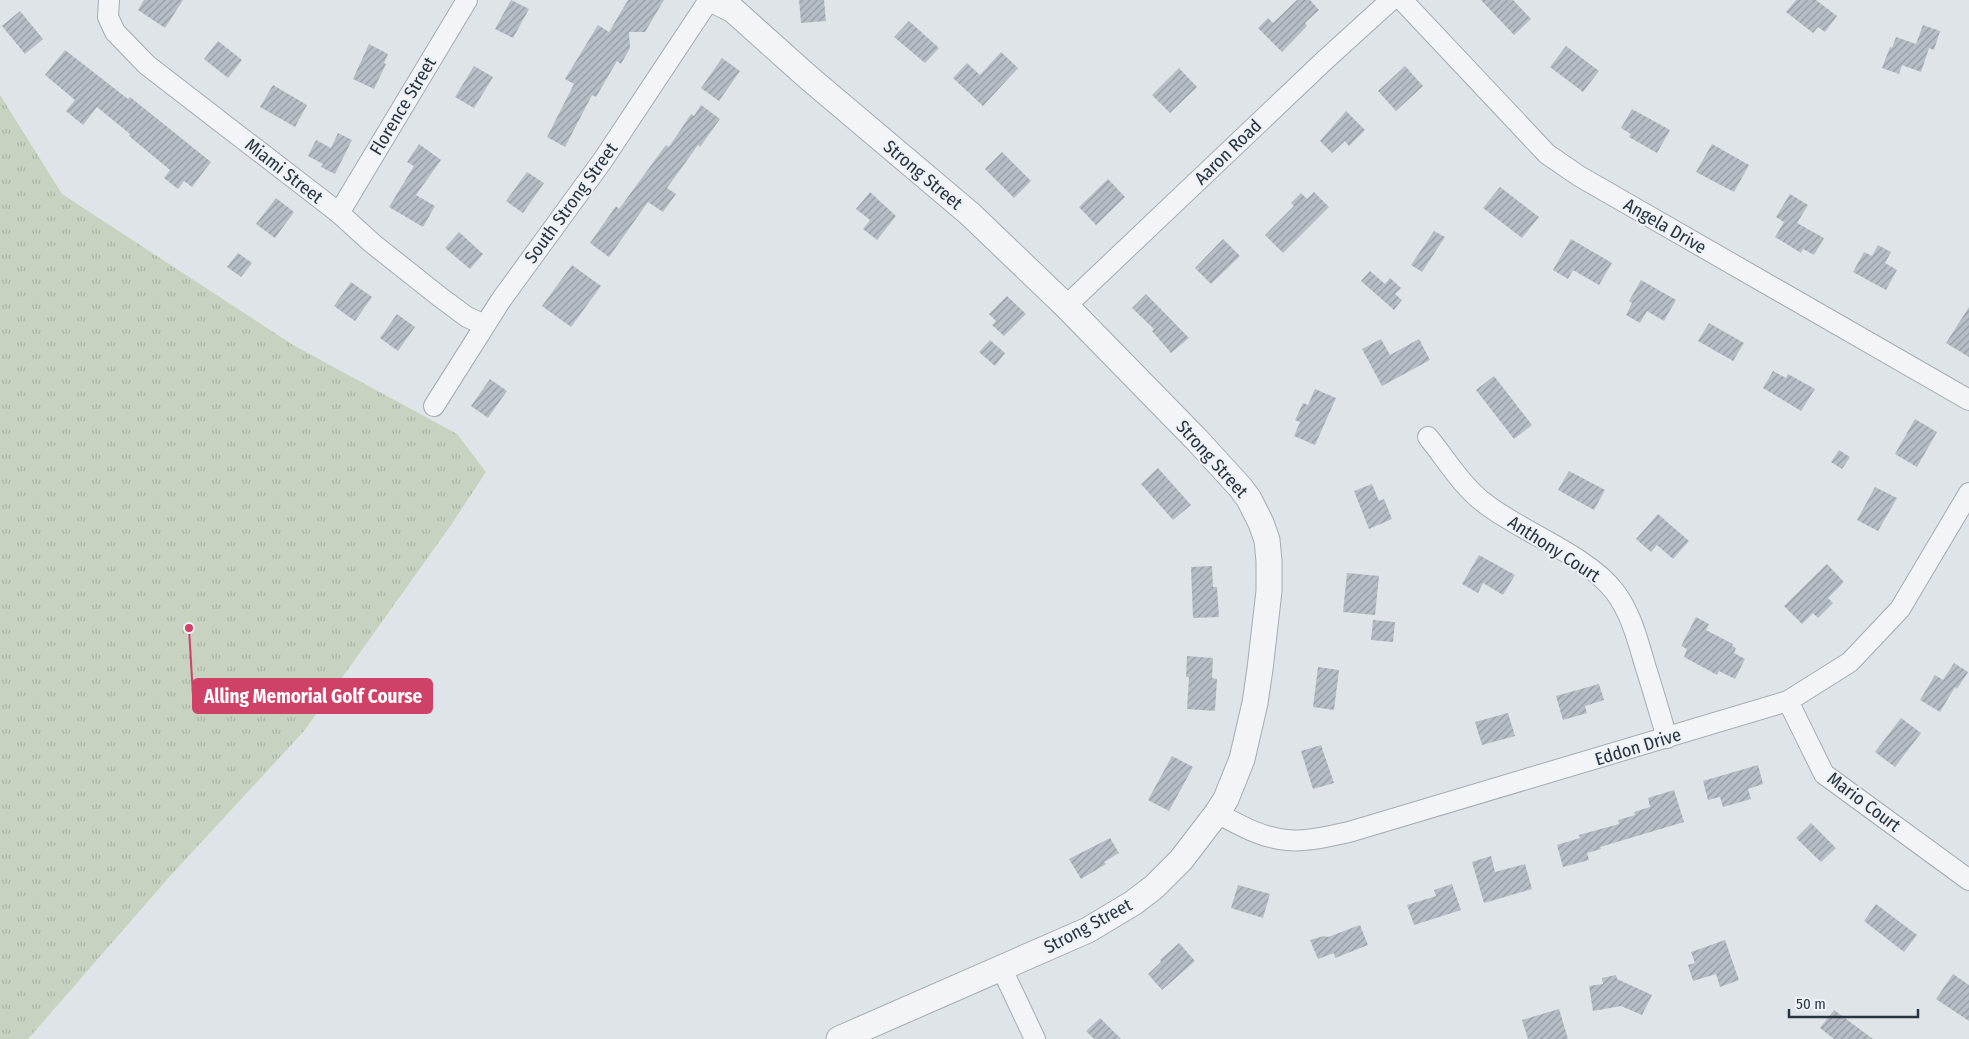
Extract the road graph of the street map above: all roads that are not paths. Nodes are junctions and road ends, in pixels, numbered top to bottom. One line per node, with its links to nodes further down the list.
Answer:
1 (109, 0): 7 (street, Miami Street)
2 (467, 0): 7 (street, Florence Street)
3 (709, 0): 9 (street, South Strong Street)
4 (713, 0): 8 (street, Strong Street)
5 (1391, 0): 8 (street, Aaron Road)
6 (1402, 0): 10 (street, Angela Drive)
7 (339, 213): 9 (street, Miami Street)
8 (1066, 306): 16 (street, Strong Street)
9 (484, 325): 11 (street, South Strong Street)
10 (1969, 400)
11 (434, 406)
12 (1428, 437): 15 (street, Anthony Court)
13 (1969, 492): 14 (street, Eddon Drive)
14 (1788, 701): 15 (street, Eddon Drive); 17 (street, Mario Court)
15 (1667, 738): 16 (street, Eddon Drive)
16 (1217, 813): 18 (street, Strong Street)
17 (1969, 880)
18 (1002, 969): 19 (street, Strong Street); 20 (street)
19 (839, 1039)
20 (1035, 1039)

